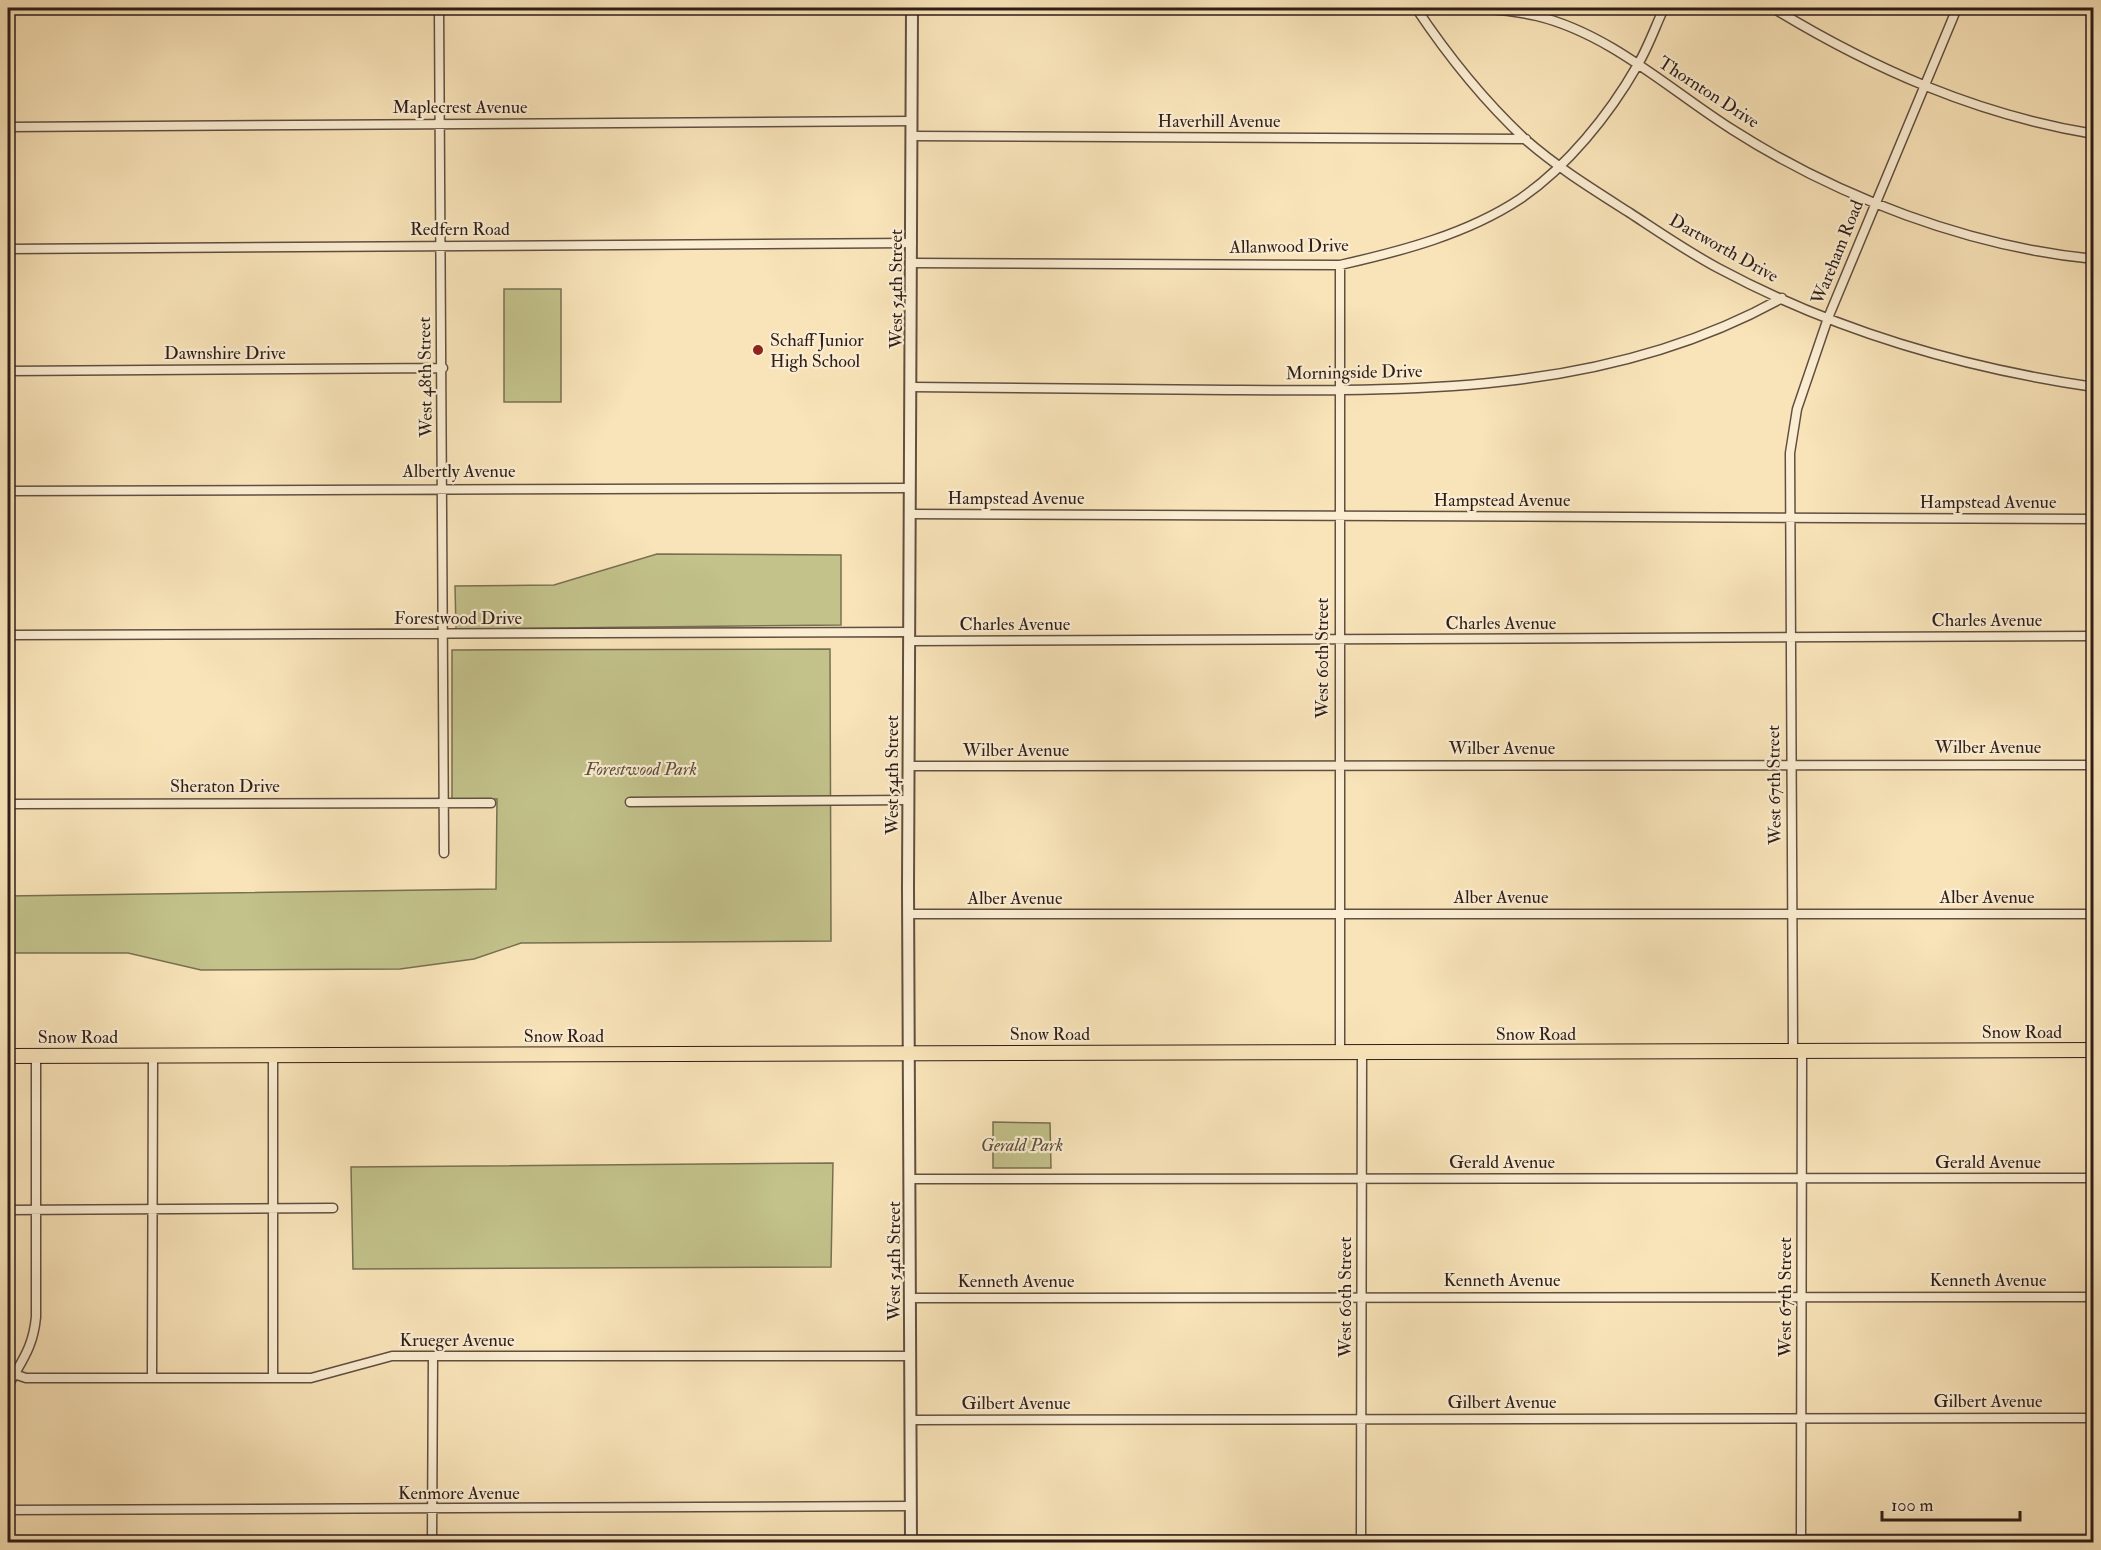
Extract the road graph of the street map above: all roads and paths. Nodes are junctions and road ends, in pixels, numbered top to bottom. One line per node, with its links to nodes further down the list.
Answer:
1 (440, 8): 11 (street, West 48th Street)
2 (912, 8): 10 (street, West 54th Street)
3 (1297, 8): 4 (street, Thornton Drive)
4 (1416, 8): 8 (street, Thornton Drive); 15 (street, Dartworth Drive)
5 (1664, 8): 8 (street, Allanwood Drive)
6 (1773, 8): 9 (street)
7 (1957, 8): 9 (street, Wareham Road)
8 (1638, 65): 16 (street, Allanwood Drive); 17 (street, Thornton Drive)
9 (1924, 87): 13 (street); 17 (street, Wareham Road)
10 (912, 121): 11 (street, Maplecrest Avenue); 14 (street, West 54th Street)
11 (440, 124): 12 (street, Maplecrest Avenue); 19 (street, West 48th Street)
12 (8, 127)
13 (2094, 134)
14 (912, 136): 15 (street, Haverhill Avenue); 18 (street, West 54th Street)
15 (1526, 139): 16 (street, Dartworth Drive)
16 (1559, 167): 23 (street, Allanwood Drive); 24 (street, Dartworth Drive)
17 (1875, 203): 21 (street, Thornton Drive); 25 (street, Wareham Road)
18 (912, 243): 19 (street, Redfern Road); 22 (street, West 54th Street)
19 (440, 246): 20 (street, Redfern Road); 26 (street, West 48th Street)
20 (8, 249)
21 (2094, 259)
22 (912, 263): 23 (street, Allanwood Drive); 28 (street, West 54th Street)
23 (1340, 265): 30 (street, West 60th Street)
24 (1782, 298): 25 (street, Dartworth Drive); 30 (street, Morningside Drive)
25 (1828, 318): 29 (street, Dartworth Drive); 36 (street, Wareham Road)
26 (442, 368): 27 (street, Dawnshire Drive); 31 (street, West 48th Street)
27 (8, 371)
28 (912, 387): 30 (street, Morningside Drive); 32 (street, West 54th Street)
29 (2094, 387)
30 (1340, 390): 35 (street, West 60th Street)
31 (442, 488): 32 (street, Albertly Avenue); 33 (street, Albertly Avenue); 39 (street, West 48th Street)
32 (910, 488): 34 (street, West 54th Street)
33 (8, 490)
34 (910, 514): 35 (street, Hampstead Avenue); 40 (street, West 54th Street)
35 (1340, 516): 36 (street, Hampstead Avenue); 43 (street, West 60th Street)
36 (1790, 519): 37 (street, Hampstead Avenue); 42 (street, West 67th Street)
37 (2094, 519)
38 (8, 635): 39 (street, Forestwood Drive)
39 (442, 635): 40 (street, Forestwood Drive); 49 (street, West 48th Street)
40 (909, 636): 43 (street, Charles Avenue); 46 (street, West 54th Street)
41 (2094, 636): 42 (street, Charles Avenue)
42 (1790, 638): 43 (street, Charles Avenue); 44 (street, West 67th Street)
43 (1339, 640): 47 (street, West 60th Street)
44 (1790, 764): 45 (street, Wilber Avenue); 47 (street, Wilber Avenue); 54 (street, West 67th Street)
45 (2094, 765)
46 (910, 766): 47 (street, Wilber Avenue); 48 (street, West 54th Street)
47 (1338, 766): 56 (street, West 60th Street)
48 (909, 800): 50 (street); 55 (street, West 54th Street)
49 (443, 801): 51 (street, Sheraton Drive); 52 (street, Sheraton Drive); 53 (street, West 48th Street)
50 (630, 802)
51 (491, 803)
52 (8, 804)
53 (444, 853)
54 (1792, 913): 56 (street, Alber Avenue); 57 (street, Alber Avenue); 59 (street, West 67th Street)
55 (909, 914): 56 (street, Alber Avenue); 62 (street, West 54th Street)
56 (1339, 914): 60 (street, West 60th Street)
57 (2094, 914)
58 (2094, 1050): 59 (main road, Snow Road)
59 (1797, 1051): 61 (main road, Snow Road); 70 (street, West 67th Street)
60 (1340, 1052): 61 (main road, Snow Road); 62 (main road, Snow Road)
61 (1362, 1052): 69 (street, West 60th Street)
62 (910, 1053): 65 (main road, Snow Road); 68 (street, West 54th Street)
63 (36, 1055): 64 (main road, Snow Road); 66 (main road, Snow Road); 75 (street)
64 (153, 1055): 65 (main road, Snow Road); 72 (street)
65 (273, 1055): 73 (street)
66 (8, 1056)
67 (2094, 1178): 70 (street, Gerald Avenue)
68 (910, 1179): 69 (street, Gerald Avenue); 79 (street, West 54th Street)
69 (1362, 1179): 70 (street, Gerald Avenue); 76 (street, West 60th Street)
70 (1802, 1179): 77 (street, West 67th Street)
71 (333, 1208): 73 (street)
72 (154, 1209): 73 (street); 75 (street); 83 (street)
73 (273, 1209): 84 (street)
74 (8, 1210): 75 (street)
75 (36, 1210): 82 (street)
76 (1361, 1297): 77 (street, Kenneth Avenue); 79 (street, Kenneth Avenue); 88 (street, West 60th Street)
77 (1801, 1297): 78 (street, Kenneth Avenue); 86 (street, West 67th Street)
78 (2094, 1297)
79 (910, 1298): 81 (street, West 54th Street)
80 (433, 1356): 81 (street, Krueger Avenue); 84 (street, Krueger Avenue); 92 (street)
81 (911, 1356): 89 (street, West 54th Street)
82 (10, 1374): 83 (street, Krueger Avenue); 85 (street)
83 (152, 1378): 84 (street, Krueger Avenue)
84 (273, 1378)
85 (8, 1386)
86 (1802, 1418): 87 (street, Gilbert Avenue); 88 (street, Gilbert Avenue); 96 (street, West 67th Street)
87 (2094, 1418)
88 (1361, 1419): 89 (street, Gilbert Avenue); 95 (street, West 60th Street)
89 (911, 1420): 90 (street, West 54th Street)
90 (911, 1506): 92 (street, Kenmore Avenue); 94 (street, West 54th Street)
91 (8, 1510): 92 (street, Kenmore Avenue); 97 (street)
92 (431, 1510): 98 (street)
93 (2094, 1539): 96 (street)
94 (911, 1541): 95 (street)
95 (1361, 1541): 96 (street)
96 (1801, 1541)
97 (8, 1542)
98 (432, 1542)

